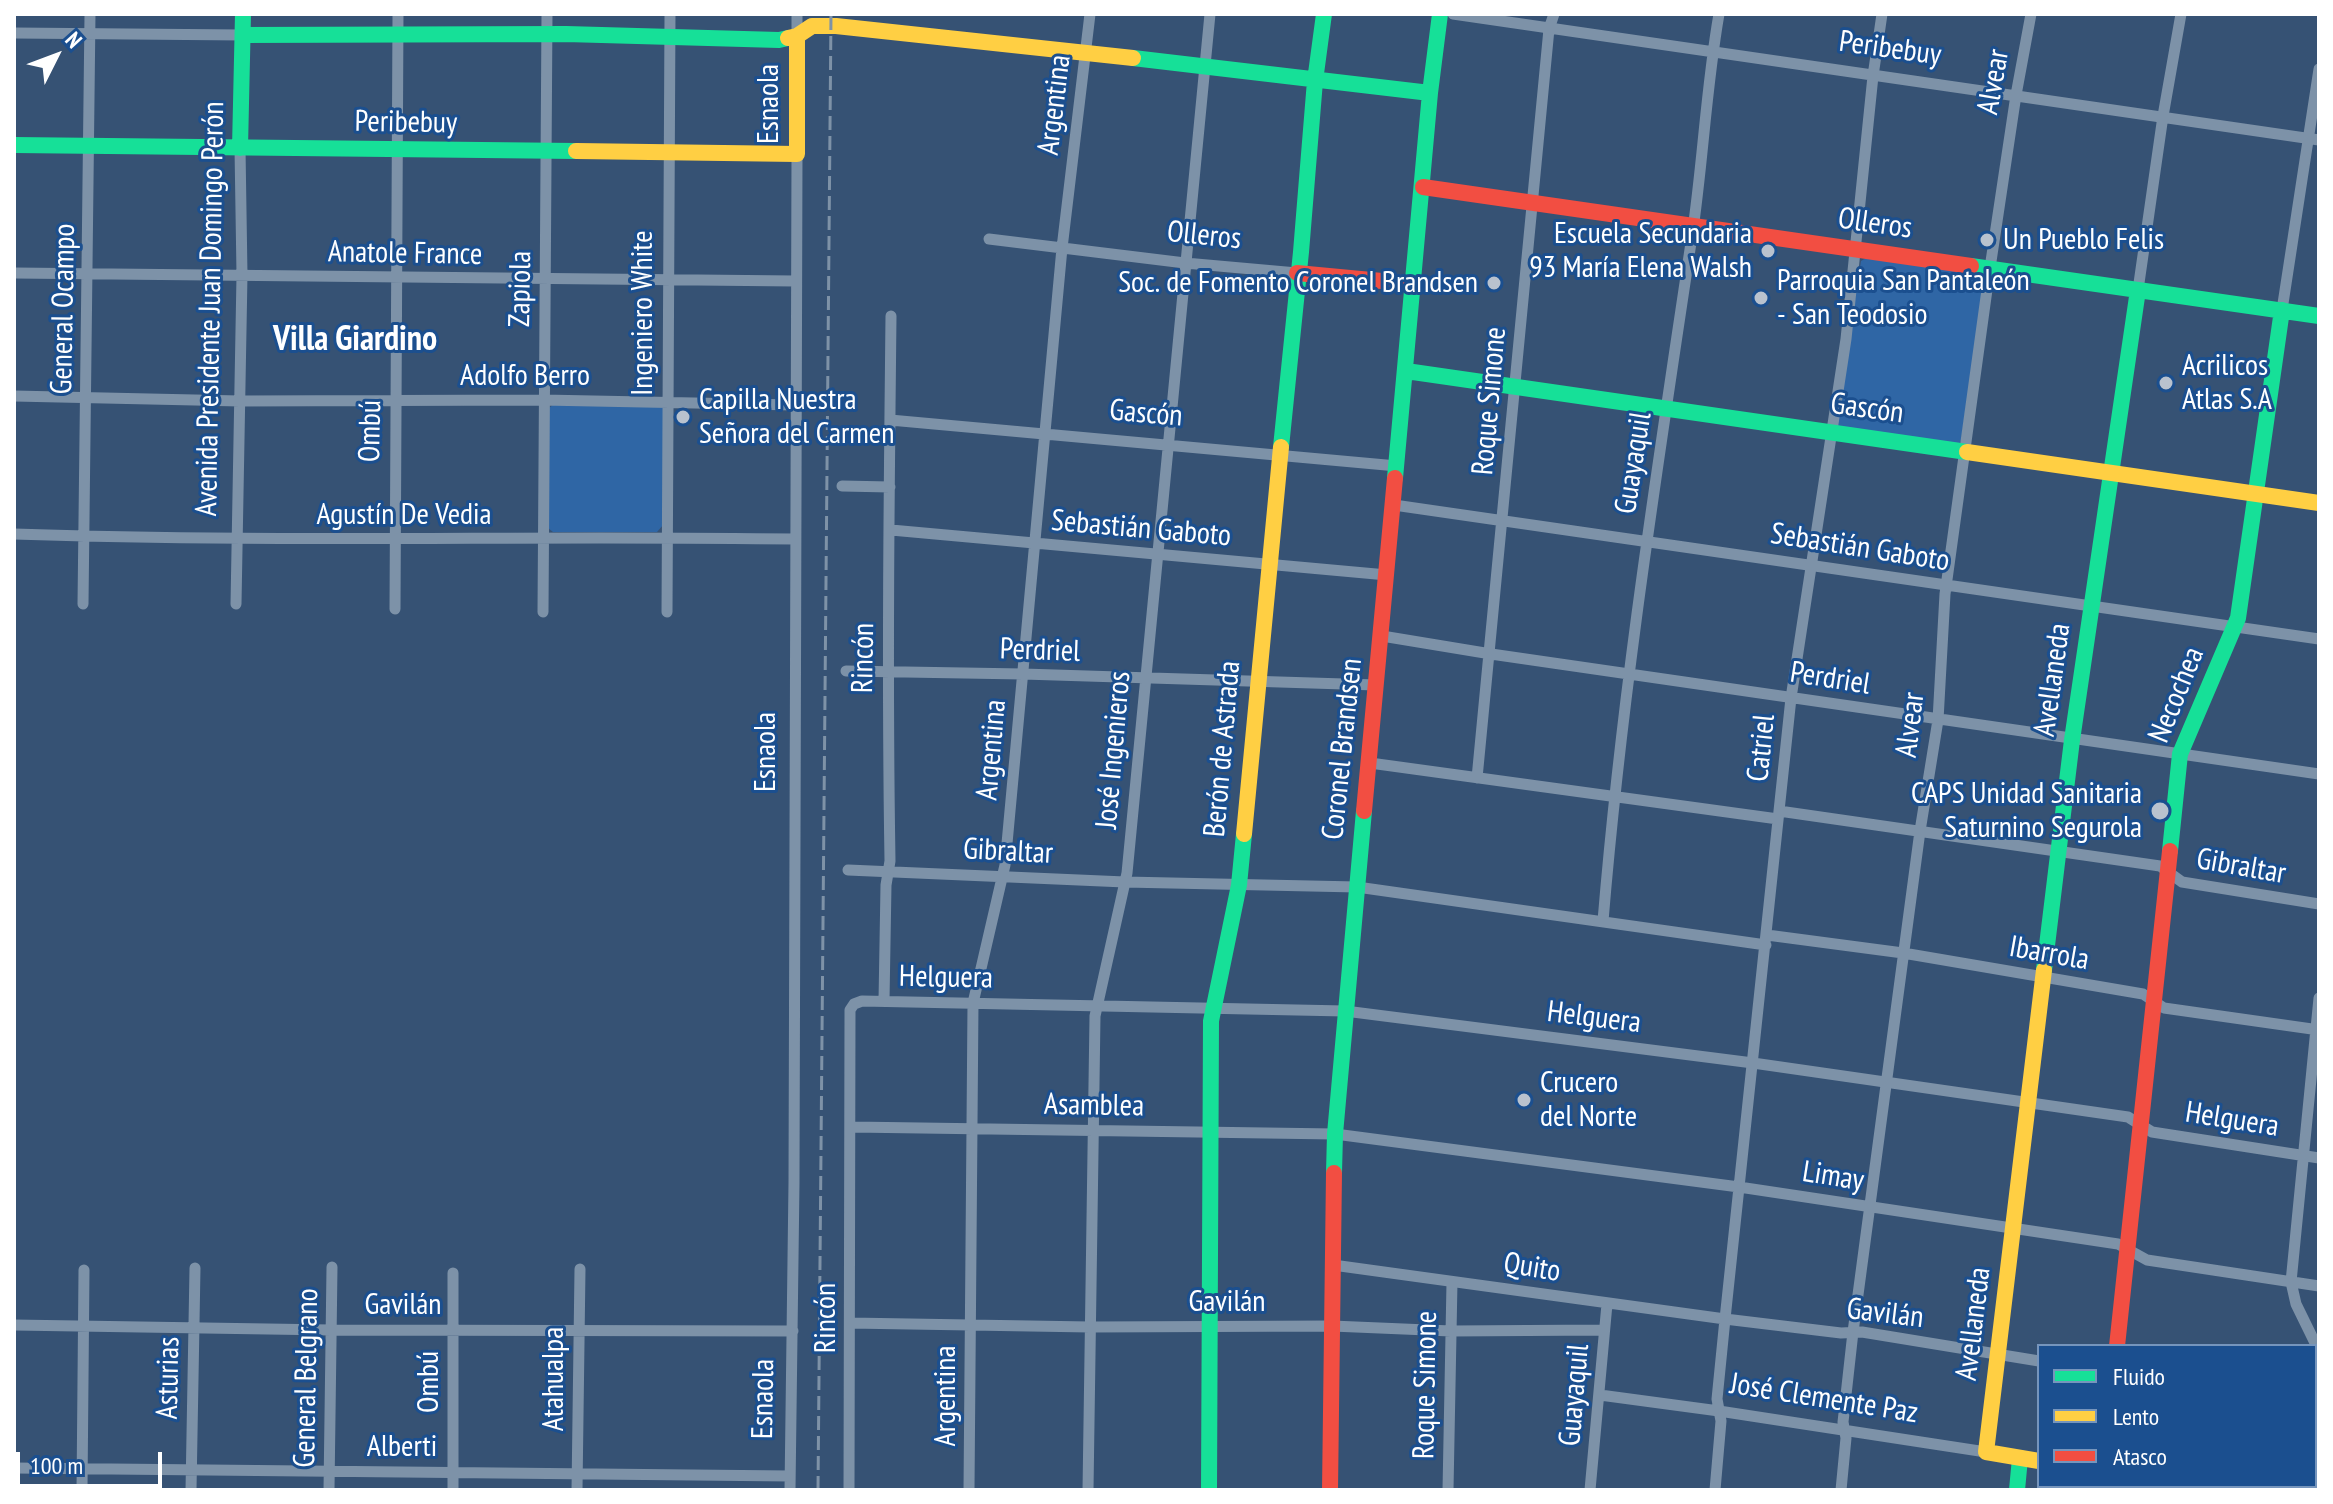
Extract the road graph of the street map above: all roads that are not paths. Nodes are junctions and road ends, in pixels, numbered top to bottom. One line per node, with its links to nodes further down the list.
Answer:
1 (90, 14): 20 (street, General Ocampo)
2 (243, 14): 21 (street, Avenida Presidente Juan Domingo Perón)
3 (398, 14): 22 (street, Ombú)
4 (547, 14): 19 (street, Zapiola)
5 (670, 14): 24 (street, Ingeniero White)
6 (797, 14): 23 (street, Esnaola)
7 (1090, 14): 26 (street, Argentina)
8 (1210, 14): 27 (street, José Ingenieros)
9 (1324, 14): 30 (street, Berón de Astrada)
10 (1440, 14): 31 (street, Coronel Brandsen)
11 (1453, 14): 17 (street, Peribebuy)
12 (1554, 14): 17 (street, Roque Simone)
13 (1719, 14): 25 (street, Guayaquil)
14 (1882, 14): 29 (street, Catriel)
15 (2031, 14): 32 (street, Alvear)
16 (2181, 14): 33 (street, Avellaneda)
17 (1549, 29): 25 (street, Peribebuy); 43 (street, Roque Simone)
18 (14, 33): 20 (street)
19 (547, 34): 22 (street); 24 (street); 39 (street, Zapiola)
20 (90, 35): 21 (street); 36 (street, General Ocampo)
21 (243, 35): 22 (street); 37 (street, Avenida Presidente Juan Domingo Perón)
22 (398, 35): 38 (street, Ombú)
23 (797, 36): 24 (street); 26 (street); 41 (street, Esnaola)
24 (670, 37): 40 (street, Ingeniero White)
25 (1713, 50): 29 (street, Peribebuy); 44 (street, Guayaquil)
26 (1085, 54): 27 (street); 46 (street, Argentina)
27 (1204, 66): 30 (street); 48 (street, José Ingenieros)
28 (2319, 69): 34 (street, Necochea)
29 (1873, 76): 32 (street, Peribebuy); 47 (street, Catriel)
30 (1315, 81): 31 (street); 51 (street, Berón de Astrada)
31 (1430, 93): 42 (street, Coronel Brandsen)
32 (2016, 95): 33 (street, Peribebuy); 49 (street, Alvear)
33 (2163, 116): 34 (street, Peribebuy); 59 (street, Avellaneda)
34 (2313, 139): 60 (street, Necochea)
35 (14, 145): 36 (street, Peribebuy)
36 (90, 145): 37 (street, Peribebuy); 52 (street, General Ocampo)
37 (240, 148): 38 (street, Peribebuy); 53 (street, Avenida Presidente Juan Domingo Perón)
38 (398, 151): 39 (street, Peribebuy); 54 (street, Ombú)
39 (545, 152): 40 (street, Peribebuy); 55 (street, Zapiola)
40 (669, 154): 41 (street, Peribebuy); 56 (street, Ingeniero White)
41 (797, 154): 57 (street, Esnaola)
42 (1423, 187): 43 (street, Olleros); 58 (street, Coronel Brandsen)
43 (1532, 203): 44 (street, Olleros); 64 (street, Roque Simone)
44 (1694, 226): 47 (street, Olleros); 72 (street, Guayaquil)
45 (989, 239): 46 (street, Olleros)
46 (1062, 248): 48 (street, Olleros); 75 (street, Argentina)
47 (1856, 250): 49 (street, Olleros); 74 (street, Catriel)
48 (1185, 263): 51 (street, Olleros); 76 (street, José Ingenieros)
49 (1990, 268): 59 (street, Olleros); 77 (street, Alvear)
50 (14, 273): 52 (street, Anatole France)
51 (1297, 273): 58 (street, Olleros); 78 (street, Berón de Astrada)
52 (89, 274): 53 (street, Anatole France); 66 (street, General Ocampo)
53 (242, 275): 54 (street, Anatole France); 69 (street, Avenida Presidente Juan Domingo Perón)
54 (396, 278): 55 (street, Anatole France); 67 (street, Ombú)
55 (545, 279): 56 (street, Anatole France); 68 (street, Zapiola)
56 (667, 280): 57 (street, Anatole France); 70 (street, Ingeniero White)
57 (795, 281): 71 (street, Esnaola)
58 (1414, 284): 63 (street, Coronel Brandsen)
59 (2138, 290): 60 (street, Olleros); 80 (street, Avellaneda)
60 (2282, 310): 62 (street, Olleros); 83 (street, Necochea)
61 (891, 316): 73 (street, Rincón)
62 (2319, 316)
63 (1406, 371): 64 (street, Gascón); 79 (street, Coronel Brandsen)
64 (1515, 385): 72 (street, Gascón); 86 (street, Roque Simone)
65 (14, 396): 66 (street, Adolfo Berro)
66 (87, 399): 69 (street, Adolfo Berro); 89 (street, General Ocampo)
67 (396, 399): 68 (street, Adolfo Berro); 69 (street, Adolfo Berro); 94 (street, Ombú)
68 (543, 400): 70 (street, Adolfo Berro); 92 (street, Zapiola)
69 (240, 401): 91 (street, Avenida Presidente Juan Domingo Perón)
70 (667, 402): 71 (street, Adolfo Berro); 90 (street, Ingeniero White)
71 (795, 405): 93 (street, Esnaola)
72 (1666, 408): 74 (street, Gascón); 95 (street, Guayaquil)
73 (890, 420): 75 (street, Gascón); 82 (street, Rincón)
74 (1832, 432): 77 (street, Gascón); 98 (street, Catriel)
75 (1045, 433): 76 (street, Gascón); 96 (street, Argentina)
76 (1167, 444): 78 (street, Gascón); 97 (street, José Ingenieros)
77 (1966, 452): 80 (street, Gascón); 101 (street, Alvear)
78 (1279, 455): 79 (street, Gascón); 99 (street, Berón de Astrada)
79 (1397, 466): 85 (street, Coronel Brandsen)
80 (2110, 473): 83 (street, Gascón); 104 (street, Avellaneda)
81 (842, 486): 82 (street)
82 (890, 487): 87 (street, Rincón)
83 (2255, 494): 84 (street, Gascón); 108 (street, Necochea)
84 (2319, 503)
85 (1394, 505): 86 (street, Sebastián Gaboto); 100 (street, Coronel Brandsen)
86 (1504, 521): 95 (street, Sebastián Gaboto); 111 (street, Roque Simone)
87 (891, 530): 96 (street, Sebastián Gaboto); 113 (street, Rincón)
88 (14, 534): 89 (street, Agustín De Vedia)
89 (84, 536): 91 (street, Agustín De Vedia); 102 (street, General Ocampo)
90 (667, 537): 92 (street, Agustín De Vedia); 93 (street, Agustín De Vedia); 107 (street, Ingeniero White)
91 (237, 539): 94 (street, Agustín De Vedia); 103 (street, Avenida Presidente Juan Domingo Perón)
92 (543, 539): 94 (street, Agustín De Vedia); 106 (street, Zapiola)
93 (795, 539): 189 (street, Esnaola)
94 (394, 540): 105 (street, Ombú)
95 (1646, 540): 98 (street, Sebastián Gaboto); 114 (street, Guayaquil)
96 (1034, 544): 97 (street, Sebastián Gaboto); 115 (street, Argentina)
97 (1158, 554): 99 (street, Sebastián Gaboto); 116 (street, José Ingenieros)
98 (1813, 564): 101 (street, Sebastián Gaboto); 119 (street, Catriel)
99 (1268, 565): 100 (street, Sebastián Gaboto); 117 (street, Berón de Astrada)
100 (1387, 575): 109 (street, Coronel Brandsen)
101 (1947, 586): 104 (street, Sebastián Gaboto); 120 (street, Alvear)
102 (83, 604)
103 (236, 604)
104 (2091, 605): 108 (street, Sebastián Gaboto); 121 (street, Avellaneda)
105 (395, 609)
106 (543, 612)
107 (667, 612)
108 (2236, 627): 110 (street, Sebastián Gaboto); 122 (street, Necochea)
109 (1382, 636): 111 (street, Perdriel); 118 (street, Coronel Brandsen)
110 (2319, 639)
111 (1491, 654): 114 (street, Perdriel); 125 (street, Roque Simone)
112 (846, 671): 113 (street, Perdriel)
113 (887, 671): 115 (street, Perdriel); 131 (street, Rincón)
114 (1628, 673): 119 (street, Perdriel); 126 (street, Guayaquil)
115 (1023, 674): 116 (street, Perdriel); 133 (street, Argentina)
116 (1144, 679): 117 (street, Perdriel); 134 (street, José Ingenieros)
117 (1258, 682): 118 (street, Perdriel); 135 (street, Berón de Astrada)
118 (1376, 685): 123 (street, Coronel Brandsen)
119 (1791, 698): 120 (street, Perdriel); 127 (street, Catriel)
120 (1938, 720): 121 (street, Perdriel); 128 (street, Alvear)
121 (2072, 740): 122 (street, Perdriel); 129 (street, Avellaneda)
122 (2180, 754): 124 (street, Perdriel); 132 (street, Necochea)
123 (1370, 763): 125 (street, Gibraltar); 136 (street, Coronel Brandsen)
124 (2319, 774)
125 (1477, 778): 126 (street, Gibraltar)
126 (1613, 798): 127 (street, Gibraltar); 138 (street, Guayaquil)
127 (1779, 815): 128 (street, Gibraltar); 139 (street, Catriel)
128 (1920, 831): 129 (street, Gibraltar); 140 (street, Alvear)
129 (2059, 853): 132 (street, Gibraltar); 141 (street, Avellaneda)
130 (848, 870): 131 (street, Gibraltar)
131 (888, 872): 133 (street, Gibraltar); 143 (street, Rincón)
132 (2169, 874): 137 (street, Gibraltar); 144 (street, Necochea)
133 (1003, 876): 134 (street, Gibraltar); 145 (street, Argentina)
134 (1125, 882): 135 (street, Gibraltar); 147 (street, José Ingenieros)
135 (1239, 885): 136 (street, Gibraltar); 148 (street, Berón de Astrada)
136 (1357, 887): 138 (street, Ibarrola); 149 (street, Coronel Brandsen)
137 (2319, 904)
138 (1603, 921): 139 (street, Ibarrola)
139 (1766, 940): 140 (street, Ibarrola); 151 (street, Catriel)
140 (1903, 953): 141 (street, Ibarrola); 152 (street, Alvear)
141 (2044, 978): 144 (street, Ibarrola); 153 (street, Avellaneda)
142 (2319, 998): 150 (street)
143 (884, 1001): 145 (street, Helguera); 146 (street, Helguera)
144 (2153, 1001): 150 (street, Ibarrola); 154 (street, Necochea)
145 (973, 1003): 147 (street, Helguera); 156 (street, Argentina)
146 (854, 1004): 155 (street, Rincón)
147 (1096, 1005): 148 (street, Helguera); 157 (street, José Ingenieros)
148 (1213, 1010): 149 (street, Helguera); 158 (street, Berón de Astrada)
149 (1345, 1011): 151 (street, Helguera); 159 (street, Coronel Brandsen)
150 (2317, 1029): 160 (street)
151 (1753, 1063): 152 (street, Helguera); 162 (street, Catriel)
152 (1886, 1083): 153 (street, Helguera); 163 (street, Alvear)
153 (2028, 1103): 154 (street, Helguera); 164 (street, Avellaneda)
154 (2141, 1125): 160 (street, Helguera); 165 (street, Necochea)
155 (852, 1127): 156 (street, Asamblea); 177 (street, Rincón)
156 (972, 1128): 157 (street, Asamblea); 180 (street, Argentina)
157 (1091, 1130): 158 (street, Asamblea); 183 (street, José Ingenieros)
158 (1211, 1133): 159 (street, Asamblea); 181 (street, Berón de Astrada)
159 (1335, 1134): 162 (street, Limay); 166 (street, Coronel Brandsen)
160 (2304, 1156): 161 (street, Helguera); 173 (street)
161 (2319, 1158)
162 (1739, 1187): 163 (street, Limay); 176 (street, Catriel)
163 (1870, 1207): 164 (street, Limay); 191 (street, Alvear)
164 (2015, 1229): 165 (street, Limay); 194 (street, Avellaneda)
165 (2128, 1250): 173 (street, Limay); 192 (street, Necochea)
166 (1333, 1265): 172 (street, Quito); 182 (street, Coronel Brandsen)
167 (332, 1267): 186 (street, General Belgrano)
168 (195, 1268): 184 (street, Asturias)
169 (580, 1269): 188 (street, Atahualpa)
170 (84, 1270): 179 (street)
171 (453, 1273): 185 (street, Ombú)
172 (1452, 1282): 175 (street, Quito); 190 (street, Roque Simone)
173 (2291, 1282): 174 (street, Limay); 193 (street)
174 (2319, 1286)
175 (1607, 1304): 176 (street, Quito); 187 (street, Guayaquil)
176 (1725, 1319): 191 (street, Gavilán); 197 (street, Catriel)
177 (850, 1323): 180 (street, Gavilán); 215 (street, Rincón)
178 (14, 1325): 179 (street, Gavilán)
179 (82, 1326): 184 (street, Gavilán); 203 (street)
180 (970, 1326): 183 (street, Gavilán); 216 (street, Argentina)
181 (1209, 1326): 182 (street, Gavilán); 183 (street, Gavilán); 218 (street, Berón de Astrada)
182 (1332, 1326): 190 (street, Gavilán); 219 (street, Coronel Brandsen)
183 (1090, 1327): 217 (street, José Ingenieros)
184 (194, 1328): 186 (street, Gavilán); 204 (street, Asturias)
185 (453, 1328): 186 (street, Gavilán); 188 (street, Gavilán); 206 (street, Ombú)
186 (331, 1330): 205 (street, General Belgrano)
187 (1604, 1330): 190 (street, Gavilán); 196 (street, Guayaquil)
188 (577, 1331): 189 (street, Gavilán); 207 (street, Atahualpa)
189 (793, 1331): 208 (street, Esnaola)
190 (1451, 1331): 220 (street, Roque Simone)
191 (1853, 1332): 194 (street, Gavilán); 198 (street, Alvear)
192 (2117, 1344)
193 (2316, 1344)
194 (1999, 1355): 195 (street, Gavilán); 199 (street, Avellaneda)
195 (2037, 1361)
196 (1600, 1395): 197 (street, José Clemente Paz); 221 (street, Guayaquil)
197 (1719, 1411): 198 (street, José Clemente Paz); 222 (street, Catriel)
198 (1845, 1430): 199 (street, José Clemente Paz); 223 (street, Alvear)
199 (1986, 1452): 200 (street, José Clemente Paz)
200 (2020, 1458): 201 (street, José Clemente Paz); 224 (street)
201 (2037, 1461)
202 (14, 1468): 203 (street, Alberti)
203 (82, 1468): 204 (street, Alberti); 209 (street)
204 (191, 1469): 205 (street, Alberti); 210 (street, Asturias)
205 (329, 1471): 206 (street, Alberti); 211 (street, General Belgrano)
206 (453, 1471): 207 (street, Alberti); 212 (street, Ombú)
207 (577, 1474): 208 (street, Alberti); 213 (street, Atahualpa)
208 (790, 1476): 214 (street, Esnaola)
209 (82, 1490)
210 (191, 1490)
211 (329, 1490)
212 (453, 1490)
213 (577, 1490)
214 (790, 1490)
215 (849, 1490)
216 (969, 1490)
217 (1088, 1490)
218 (1209, 1490)
219 (1330, 1490)
220 (1448, 1490)
221 (1590, 1490)
222 (1715, 1490)
223 (1841, 1490)
224 (2017, 1490)

